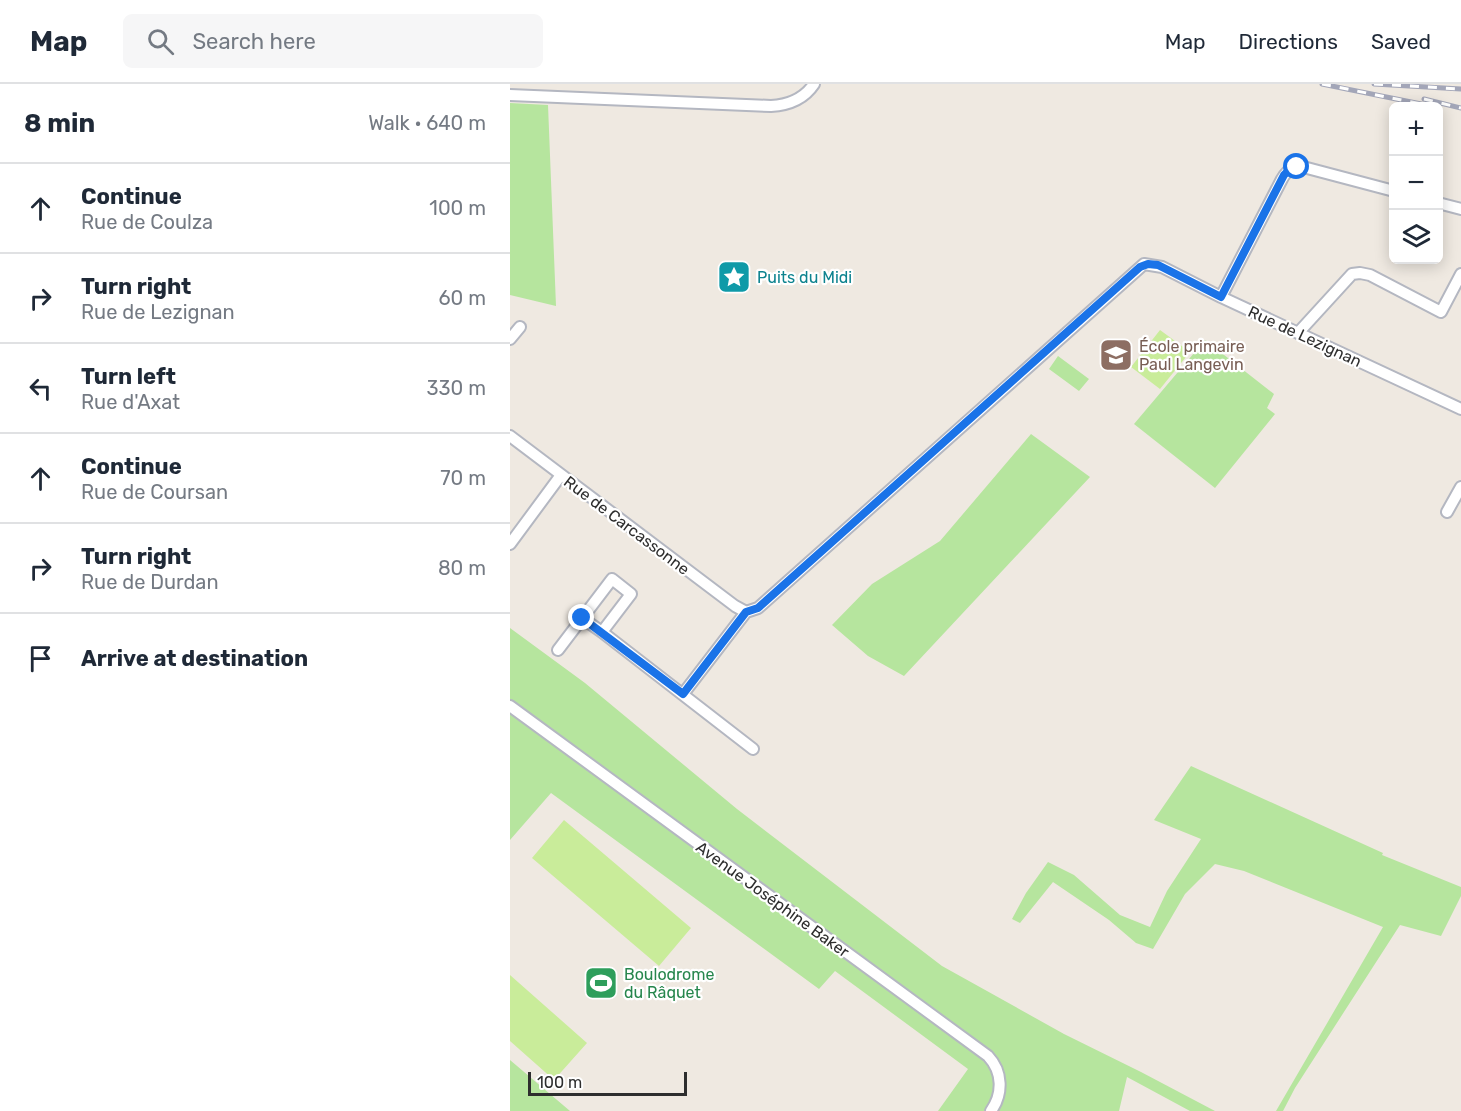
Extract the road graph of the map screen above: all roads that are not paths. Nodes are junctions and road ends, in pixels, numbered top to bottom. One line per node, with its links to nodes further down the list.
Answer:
1 (814, 84): 2 (street)
2 (510, 95)
3 (1389, 190): 7 (street)
4 (1443, 204): 5 (street)
5 (1461, 209)
6 (1461, 274): 9 (street)
7 (1221, 297): 9 (street, Rue de Lezignan); 17 (street, Rue de Lezignan)
8 (520, 327): 10 (street)
9 (1298, 333): 11 (street, Rue de Lezignan)
10 (510, 339)
11 (1461, 409)
12 (510, 436): 13 (street, Rue de Carcassonne)
13 (561, 475): 16 (street); 17 (street, Rue de Carcassonne)
14 (1461, 487): 15 (street)
15 (1447, 512)
16 (510, 544)
17 (746, 612): 21 (street)
18 (582, 618): 19 (street); 19 (street); 20 (street)
19 (602, 632): 21 (street)
20 (558, 650)
21 (683, 694): 23 (street)
22 (510, 706): 24 (street, Avenue Joséphine Baker)
23 (753, 749)
24 (991, 1111)

